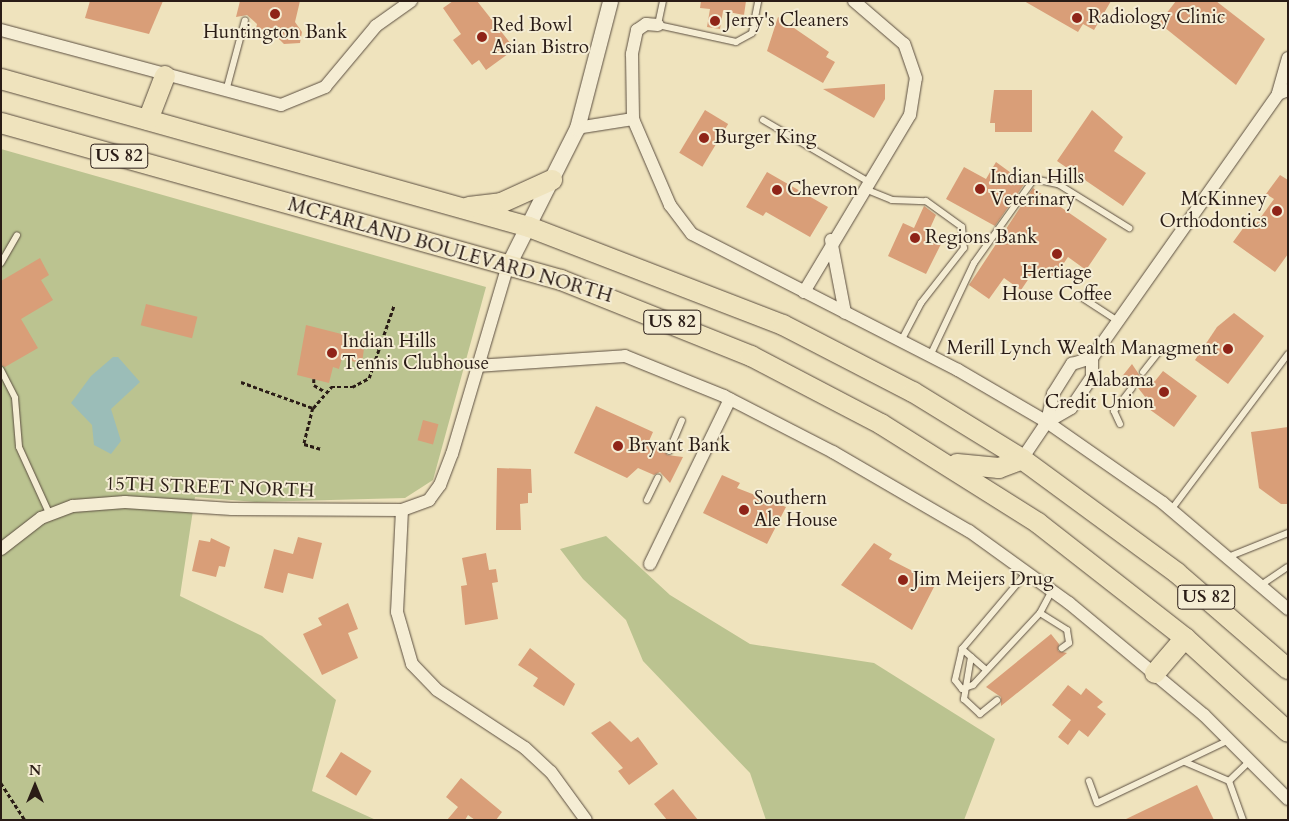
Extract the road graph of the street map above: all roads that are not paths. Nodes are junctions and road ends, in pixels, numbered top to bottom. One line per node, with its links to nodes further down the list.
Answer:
1 (411, 1): 13 (street)
2 (610, 1): 18 (street)
3 (663, 1): 7 (lane)
4 (758, 1): 7 (lane)
5 (854, 1): 20 (street)
6 (245, 20): 13 (lane)
7 (658, 25): 14 (street)
8 (1, 30): 10 (street)
9 (1288, 58): 12 (street)
10 (165, 76): 13 (street); 15 (highway)
11 (1, 79): 15 (highway, MCFARLAND BOULEVARD NORTH / US 82)
12 (1283, 92): 31 (street)
13 (226, 93)
14 (633, 119): 18 (street); 28 (street)
15 (148, 120): 21 (highway, MCFARLAND BOULEVARD NORTH / US 82)
16 (763, 120): 20 (lane)
17 (1, 123): 27 (highway, MCFARLAND BOULEVARD NORTH / US 82)
18 (577, 128): 19 (street)
19 (552, 180): 21 (highway); 22 (street)
20 (867, 185): 25 (street); 32 (lane)
21 (460, 208): 22 (highway, MCFARLAND BOULEVARD NORTH / US 82)
22 (529, 227): 27 (street); 46 (highway, MCFARLAND BOULEVARD NORTH / US 82)
23 (1129, 228): 35 (lane)
24 (17, 235): 26 (lane)
25 (831, 240): 28 (street); 30 (street)
26 (1, 263)
27 (508, 265): 37 (street); 47 (highway, MCFARLAND BOULEVARD NORTH / US 82)
28 (804, 292): 30 (street)
29 (1078, 295): 31 (lane)
30 (845, 313): 32 (street)
31 (1118, 321): 36 (street)
32 (901, 341): 35 (street)
33 (1158, 353): 39 (lane)
34 (1288, 354): 51 (lane)
35 (930, 356): 43 (street)
36 (1092, 358): 43 (street); 43 (street)
37 (476, 366): 41 (street); 50 (street)
38 (1, 370): 52 (lane)
39 (1143, 372)
40 (1132, 388): 44 (lane)
41 (730, 399): 56 (street); 58 (street)
42 (682, 421): 45 (lane)
43 (1047, 422): 46 (street); 51 (street)
44 (1120, 424)
45 (669, 451)
46 (1022, 459): 47 (highway); 67 (highway, MCFARLAND BOULEVARD NORTH / US 82)
47 (945, 462): 63 (highway, MCFARLAND BOULEVARD NORTH / US 82)
48 (658, 477): 49 (lane)
49 (647, 500)
50 (402, 510): 52 (street, 15TH STREET NORTH); 79 (street)
51 (1171, 510): 55 (street)
52 (50, 515): 54 (street, 15TH STREET NORTH)
53 (1288, 533): 55 (lane)
54 (1, 549)
55 (1228, 557): 59 (street)
56 (650, 564)
57 (1288, 567): 59 (lane)
58 (1026, 572): 60 (street); 65 (lane)
59 (1261, 585): 61 (street)
60 (1052, 590): 62 (lane); 69 (street)
61 (1288, 609)
62 (1040, 613): 64 (lane); 68 (lane)
63 (1185, 638): 69 (highway); 72 (highway, MCFARLAND BOULEVARD NORTH / US 82)
64 (1062, 648)
65 (962, 649): 66 (lane); 70 (lane)
66 (971, 657): 68 (lane); 70 (lane)
67 (1288, 669)
68 (986, 670): 70 (lane)
69 (1154, 674): 73 (street)
70 (962, 689): 71 (lane)
71 (997, 700)
72 (1288, 732)
73 (1229, 740): 74 (street); 75 (lane)
74 (1250, 761): 77 (lane); 78 (street)
75 (1185, 762): 76 (lane); 77 (lane)
76 (1089, 781)
77 (1229, 781): 80 (lane)
78 (1288, 799)
79 (586, 820)
80 (1243, 820)

